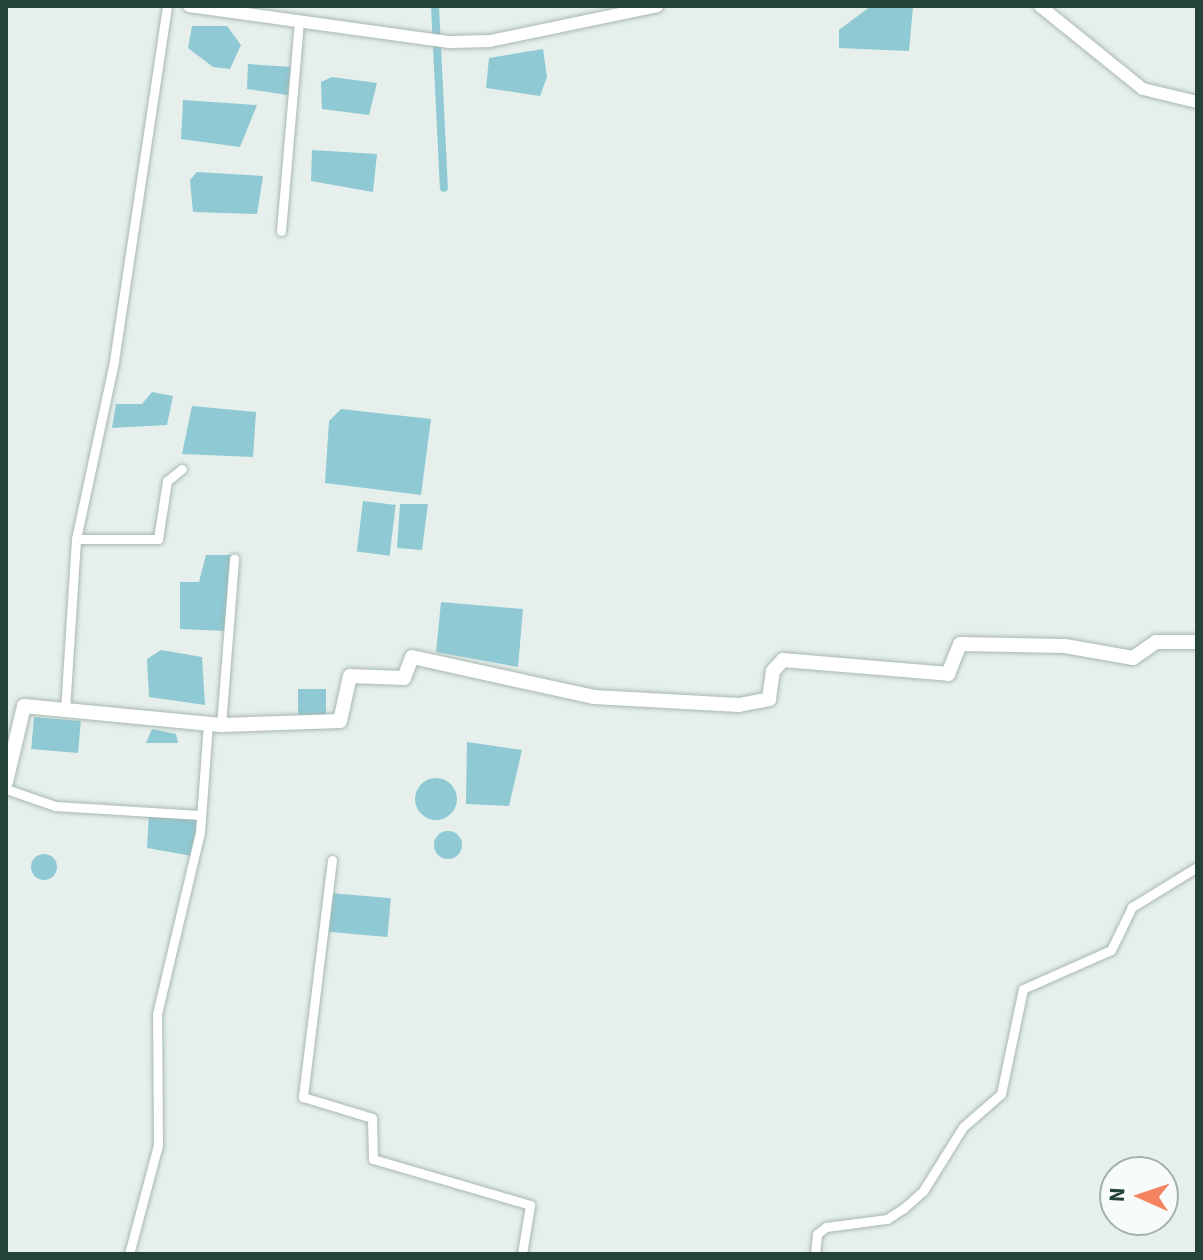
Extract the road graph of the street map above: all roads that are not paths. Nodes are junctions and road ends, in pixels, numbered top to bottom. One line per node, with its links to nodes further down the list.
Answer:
1 (167, 6): 9 (street)
2 (189, 6): 5 (street)
3 (657, 6): 5 (street)
4 (1040, 6): 6 (street)
5 (299, 22): 7 (street)
6 (1197, 102)
7 (281, 231)
8 (182, 469): 9 (street)
9 (76, 539): 12 (street)
10 (234, 559): 13 (street)
11 (1197, 642): 13 (main road)
12 (65, 710): 13 (main road); 14 (main road)
13 (214, 724): 16 (street)
14 (6, 782)
15 (6, 789): 16 (street)
16 (200, 815): 19 (street)
17 (332, 860): 20 (street)
18 (1197, 867): 21 (street)
19 (129, 1254)
20 (522, 1254)
21 (815, 1254)

